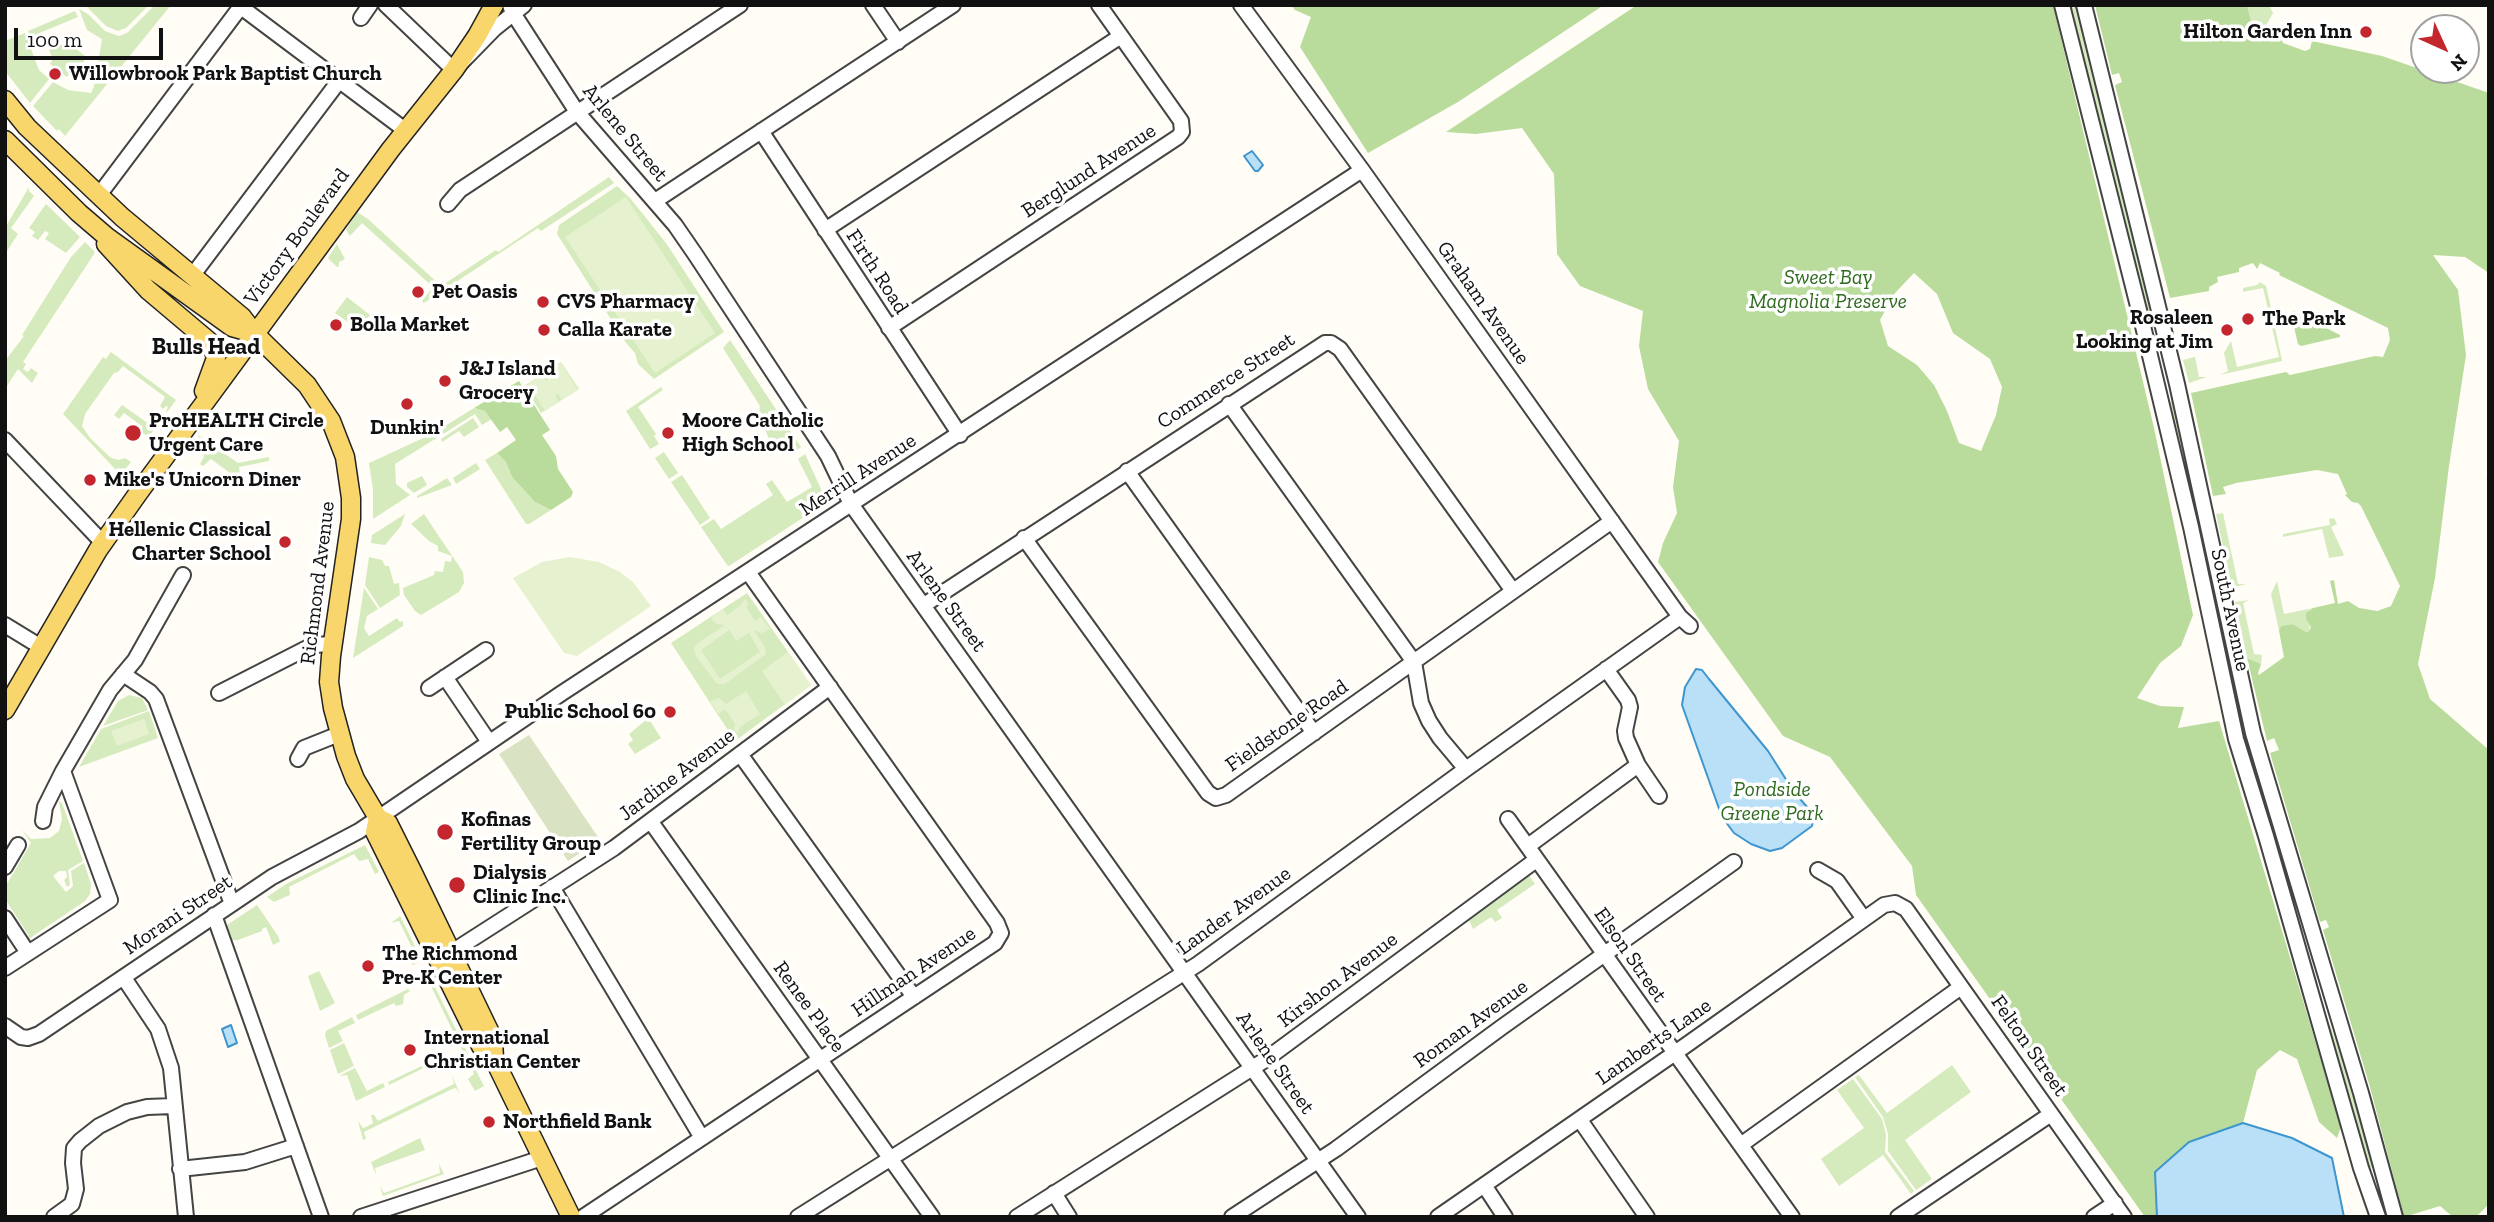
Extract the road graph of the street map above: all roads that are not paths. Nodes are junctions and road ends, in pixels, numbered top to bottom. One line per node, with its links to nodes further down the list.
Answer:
1 (370, 5): 13 (street)
2 (386, 5): 16 (street)
3 (494, 5): 16 (main road, Victory Boulevard)
4 (740, 5): 19 (street)
5 (873, 5): 15 (street)
6 (953, 5): 15 (street)
7 (1099, 5): 14 (street, Berglund Avenue)
8 (1241, 5): 23 (street, Graham Avenue)
9 (2062, 5): 127 (street, South Avenue)
10 (2084, 5): 128 (street, South Avenue)
11 (241, 6): 17 (street); 24 (street)
12 (516, 8): 16 (street); 19 (street, Arlene Street)
13 (361, 18)
14 (1121, 36): 28 (street); 30 (street, Berglund Avenue)
15 (898, 42): 21 (street)
16 (454, 70): 20 (main road, Victory Boulevard)
17 (339, 81): 20 (street); 29 (street)
18 (5, 100): 24 (main road, Richmond Avenue)
19 (576, 112): 25 (street, Arlene Street); 26 (street)
20 (405, 130): 31 (main road, Victory Boulevard)
21 (761, 131): 25 (street); 28 (street, Firth Road)
22 (6, 142): 27 (main road, Richmond Avenue)
23 (1362, 170): 34 (street, Merrill Avenue); 38 (street, Graham Avenue)
24 (99, 195): 29 (main road, Richmond Avenue)
25 (654, 201): 37 (street, Arlene Street)
26 (449, 204)
27 (81, 215): 31 (main road, Richmond Avenue); 33 (main road)
28 (825, 230): 30 (street, Firth Road)
29 (192, 276): 31 (main road, Richmond Avenue)
30 (889, 328): 34 (street, Firth Road)
31 (254, 333): 33 (main road, Victory Boulevard); 47 (main road, Richmond Avenue)
32 (1229, 404): 36 (street, Commerce Street); 43 (street, Commerce Street); 50 (street)
33 (190, 422): 40 (main road, Victory Boulevard)
34 (960, 435): 37 (street, Merrill Avenue)
35 (5, 440): 40 (street)
36 (1127, 471): 39 (street, Commerce Street); 58 (street)
37 (851, 505): 41 (street, Merrill Avenue); 44 (street, Arlene Street)
38 (1612, 521): 43 (street, Fieldstone Road); 45 (street, Graham Avenue)
39 (1024, 538): 44 (street, Commerce Street); 58 (street, Fieldstone Road)
40 (103, 543): 48 (main road, Victory Boulevard)
41 (748, 572): 54 (street, Hillman Avenue); 60 (street, Merrill Avenue)
42 (183, 575): 52 (street)
43 (1513, 591): 50 (street, Fieldstone Road)
44 (924, 605): 87 (street, Arlene Street)
45 (1685, 622): 51 (street, Lander Avenue)
46 (5, 625): 48 (street)
47 (332, 644): 56 (street); 59 (main road, Richmond Avenue)
48 (41, 647): 57 (main road, Victory Boulevard)
49 (486, 650): 53 (street)
50 (1413, 662): 58 (street, Fieldstone Road); 64 (street)
51 (1606, 669): 63 (street); 64 (street, Lander Avenue)
52 (123, 674): 65 (street); 79 (street)
53 (445, 677): 55 (street); 60 (street)
54 (830, 687): 61 (street, Jardine Avenue); 90 (street, Hillman Avenue)
55 (429, 688)
56 (219, 693)
57 (5, 710)
58 (1314, 733)
59 (339, 734): 62 (street); 67 (main road, Richmond Avenue)
60 (489, 742): 67 (street, Merrill Avenue)
61 (740, 754): 70 (street, Jardine Avenue); 90 (street)
62 (298, 759)
63 (1638, 765): 66 (street); 72 (street)
64 (1466, 769): 87 (street, Lander Avenue)
65 (62, 771): 69 (street); 83 (street)
66 (1659, 796)
67 (378, 818): 79 (street, Morani Street); 85 (main road, Richmond Avenue)
68 (1508, 820): 72 (street, Elson Street)
69 (43, 821)
70 (651, 822): 77 (street, Jardine Avenue); 93 (street, Renee Place)
71 (18, 845): 75 (street)
72 (1528, 846): 73 (street, Elson Street)
73 (1536, 860): 84 (street, Elson Street); 94 (street, Kirshon Avenue)
74 (1734, 862): 84 (street, Roman Avenue)
75 (5, 867)
76 (1818, 870): 82 (street)
77 (552, 887): 85 (street, Jardine Avenue); 98 (street)
78 (1895, 903): 82 (street, Lamberts Lane); 89 (street, Felton Street)
79 (232, 904): 80 (street, Morani Street)
80 (214, 915): 88 (street, Morani Street); 100 (street)
81 (5, 918): 83 (street)
82 (1864, 919): 92 (street, Lamberts Lane)
83 (28, 953): 86 (street)
84 (1604, 955): 92 (street, Elson Street); 103 (street, Roman Avenue)
85 (445, 956): 101 (main road, Richmond Avenue)
86 (5, 968)
87 (1185, 972): 94 (street, Arlene Street); 102 (street, Lander Avenue)
88 (124, 978): 91 (street, Morani Street); 95 (street)
89 (1961, 987): 96 (street, Felton Street); 99 (street)
90 (914, 997): 93 (street, Hillman Avenue)
91 (5, 1026)
92 (1675, 1054): 97 (street, Lamberts Lane); 99 (street, Elson Street)
93 (821, 1059): 98 (street, Hillman Avenue); 102 (street, Renee Place)
94 (1253, 1068): 103 (street, Arlene Street); 106 (street, Kirshon Avenue)
95 (173, 1106): 104 (street); 108 (street)
96 (2052, 1114): 107 (street, Felton Street); 124 (street)
97 (1580, 1120): 105 (street, Lamberts Lane); 122 (street)
98 (702, 1138): 113 (street, Hillman Avenue)
99 (1742, 1144): 123 (street, Elson Street)
100 (296, 1146): 104 (street); 110 (street)
101 (542, 1158): 111 (street); 112 (main road, Richmond Avenue)
102 (890, 1158): 114 (street, Lander Avenue); 115 (street, Renee Place)
103 (1319, 1161): 118 (street, Roman Avenue); 119 (street, Arlene Street)
104 (180, 1169): 109 (street)
105 (1484, 1185): 120 (street, Lamberts Lane); 121 (street)
106 (1054, 1193): 116 (street, Kirshon Avenue); 117 (street)
107 (2115, 1203): 125 (street); 126 (street, Felton Street)
108 (54, 1217)
109 (186, 1217)
110 (321, 1217)
111 (361, 1217)
112 (571, 1217)
113 (583, 1217)
114 (798, 1217)
115 (932, 1217)
116 (1017, 1217)
117 (1069, 1217)
118 (1232, 1217)
119 (1358, 1217)
120 (1438, 1217)
121 (1505, 1217)
122 (1647, 1217)
123 (1792, 1217)
124 (1898, 1217)
125 (2094, 1217)
126 (2124, 1217)
127 (2378, 1217)
128 (2395, 1217)

